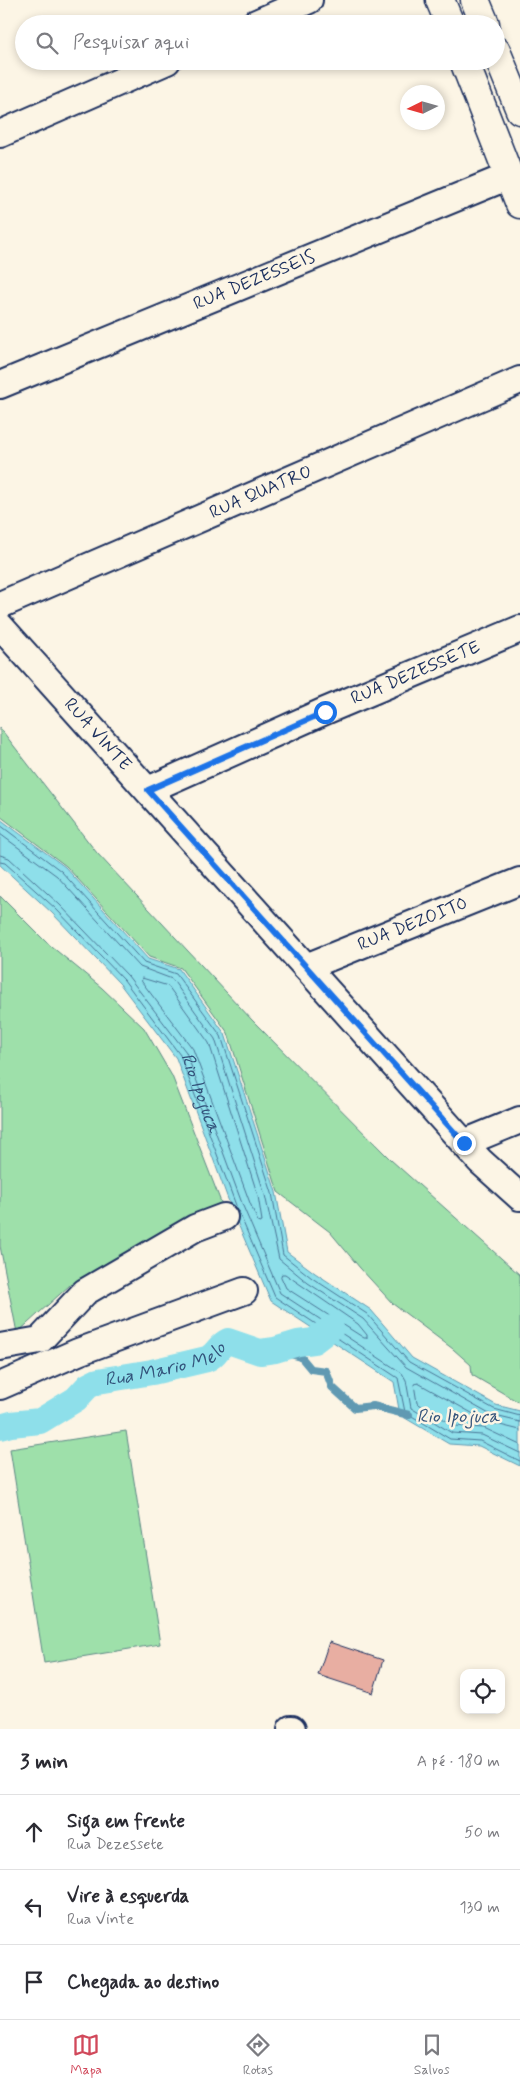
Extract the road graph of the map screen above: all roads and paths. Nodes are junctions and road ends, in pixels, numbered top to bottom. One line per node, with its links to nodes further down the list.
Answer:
1 (309, 0): 4 (street)
2 (440, 0): 5 (street)
3 (475, 0): 6 (street)
4 (275, 15)
5 (446, 15)
6 (481, 15)
7 (146, 70): 11 (street)
8 (468, 70): 12 (street)
9 (504, 70): 10 (street)
10 (520, 110)
11 (0, 134)
12 (509, 176): 13 (street); 15 (street, RUA DEZESSEIS)
13 (520, 204)
14 (520, 380): 16 (street, RUA QUATRO)
15 (0, 385)
16 (0, 605)
17 (0, 626): 19 (street, RUA VINTE)
18 (520, 629): 19 (street, RUA DEZESSETE)
19 (148, 790): 21 (street, RUA VINTE)
20 (520, 881): 21 (street, RUA DEZOITO)
21 (306, 966): 23 (street, RUA VINTE)
22 (520, 1120): 23 (street)
23 (464, 1143): 24 (street, RUA VINTE)
24 (520, 1197)
25 (224, 1217): 27 (street)
26 (244, 1291): 28 (street)
27 (0, 1347)
28 (0, 1386)

